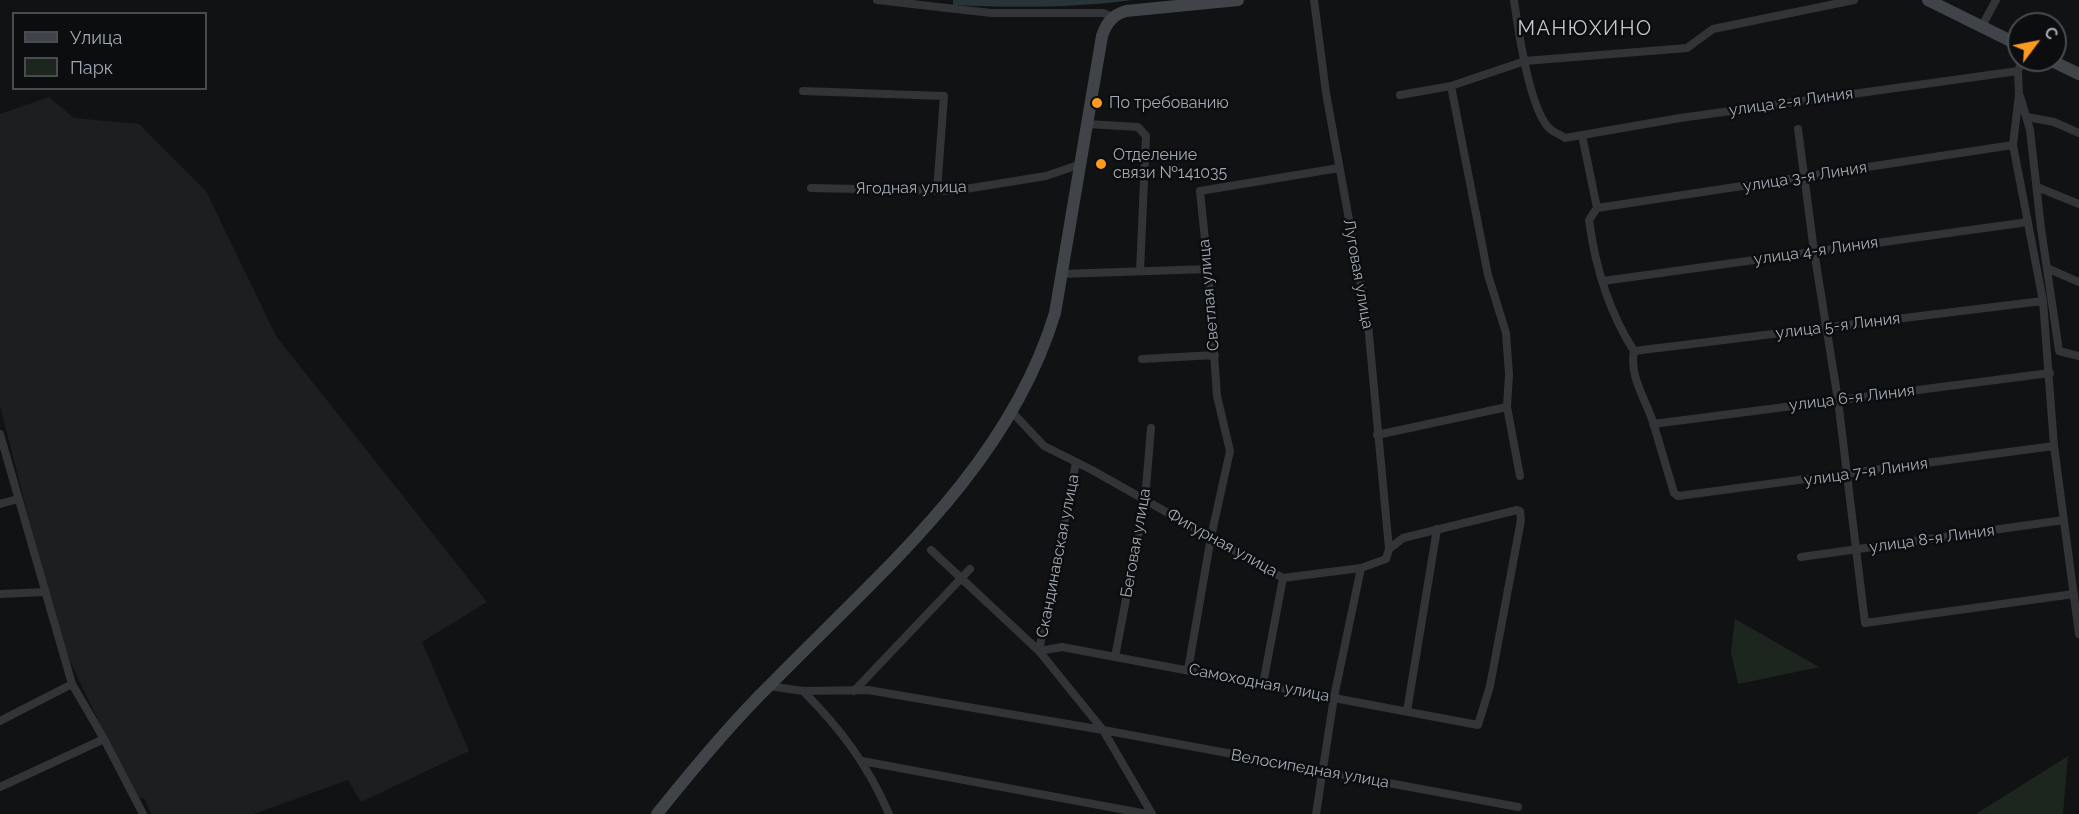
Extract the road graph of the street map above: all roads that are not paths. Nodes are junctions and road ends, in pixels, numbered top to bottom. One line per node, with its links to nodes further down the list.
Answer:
1 (877, 0): 8 (street)
2 (1238, 0): 8 (street)
3 (1314, 0): 25 (street, Луговая улица)
4 (1514, 0): 11 (street)
5 (1854, 0): 11 (street)
6 (1928, 0): 9 (street)
7 (1996, 0): 9 (street)
8 (1113, 17): 19 (street)
9 (1982, 26): 10 (street)
10 (2007, 39)
11 (1525, 61): 14 (street); 22 (street, улица 2-я Линия)
12 (2007, 72): 22 (street, улица 2-я Линия)
13 (2018, 72): 16 (street)
14 (1451, 86): 17 (street); 48 (street)
15 (803, 91): 29 (street)
16 (2019, 94): 18 (street); 23 (street)
17 (1400, 95)
18 (2027, 117): 21 (street); 27 (street)
19 (1087, 124): 24 (street); 36 (street)
20 (1798, 129): 26 (street)
21 (2079, 133)
22 (1582, 135): 31 (street)
23 (2013, 145): 26 (street, улица 3-я Линия); 32 (street)
24 (1081, 164): 29 (street, Ягодная улица); 37 (street)
25 (1339, 168): 34 (street, Светлая улица); 53 (street, Луговая улица)
26 (1806, 177): 31 (street, улица 3-я Линия); 33 (street)
27 (2037, 187): 30 (street); 35 (street)
28 (811, 188): 29 (street, Ягодная улица)
29 (937, 191)
30 (2079, 204)
31 (1597, 208): 38 (street)
32 (2028, 222): 33 (street, улица 4-я Линия); 40 (street)
33 (1815, 251): 38 (street, улица 4-я Линия); 41 (street)
34 (1208, 269): 36 (street); 43 (street, Светлая улица)
35 (2049, 269): 39 (street); 44 (street)
36 (1140, 271): 37 (street)
37 (1062, 273): 49 (street)
38 (1603, 281): 42 (street)
39 (2079, 282)
40 (2043, 301): 41 (street, улица 5-я Линия); 46 (street)
41 (1827, 327): 42 (street, улица 5-я Линия); 47 (street)
42 (1634, 351): 50 (street)
43 (1215, 355): 45 (street); 63 (street, Светлая улица)
44 (2079, 356)
45 (1142, 359)
46 (2050, 373): 47 (street, улица 6-я Линия); 54 (street)
47 (1838, 400): 50 (street, улица 6-я Линия); 56 (street)
48 (1507, 407): 53 (street); 57 (street)
49 (1011, 411): 55 (street, Фигурная улица); 81 (street)
50 (1653, 424): 56 (street, улица 7-я Линия)
51 (1151, 428): 59 (street, Беговая улица)
52 (0, 434): 58 (street)
53 (1377, 435): 64 (street, Луговая улица)
54 (2054, 446): 56 (street, улица 7-я Линия); 61 (street)
55 (1076, 462): 59 (street, Фигурная улица); 76 (street, Скандинавская улица)
56 (1847, 475): 66 (street)
57 (1520, 476)
58 (18, 499): 60 (street); 72 (street)
59 (1145, 500): 63 (street, Фигурная улица); 77 (street, Беговая улица)
60 (0, 504)
61 (2064, 520): 66 (street, улица 8-я Линия); 74 (street)
62 (1437, 529): 64 (street, Фигурная улица); 85 (street); 87 (street, Фигурная улица)
63 (1211, 537): 70 (street, Фигурная улица); 78 (street, Светлая улица)
64 (1389, 549): 68 (street, Фигурная улица)
65 (931, 550): 71 (street)
66 (1856, 550): 67 (street, улица 8-я Линия); 74 (street)
67 (1801, 557)
68 (1361, 568): 70 (street, Фигурная улица); 84 (street)
69 (970, 569): 71 (street)
70 (1283, 578): 80 (street)
71 (962, 579): 76 (street); 83 (street)
72 (45, 592): 73 (street); 79 (street)
73 (0, 594)
74 (2074, 594): 75 (street)
75 (2079, 634)
76 (1040, 651): 77 (street, Самоходная улица); 88 (street)
77 (1115, 657): 78 (street, Самоходная улица)
78 (1188, 670): 80 (street, Самоходная улица)
79 (72, 684): 86 (street); 89 (street)
80 (1263, 684): 84 (street, Самоходная улица)
81 (768, 686): 82 (street, Велосипедная улица); 95 (street)
82 (803, 691): 83 (street, Велосипедная улица); 90 (street)
83 (854, 691): 88 (street, Велосипедная улица)
84 (1334, 697): 85 (street, Самоходная улица); 91 (street)
85 (1407, 711): 87 (street, Самоходная улица)
86 (0, 721)
87 (1478, 725)
88 (1103, 730): 91 (street, Велосипедная улица); 98 (street)
89 (104, 739): 92 (street); 94 (street)
90 (862, 761): 96 (street); 97 (street)
91 (1324, 771): 93 (street, Велосипедная улица); 99 (street)
92 (0, 787)
93 (1518, 807)
94 (143, 814)
95 (657, 814)
96 (889, 814)
97 (1147, 814)
98 (1152, 814)
99 (1316, 814)

